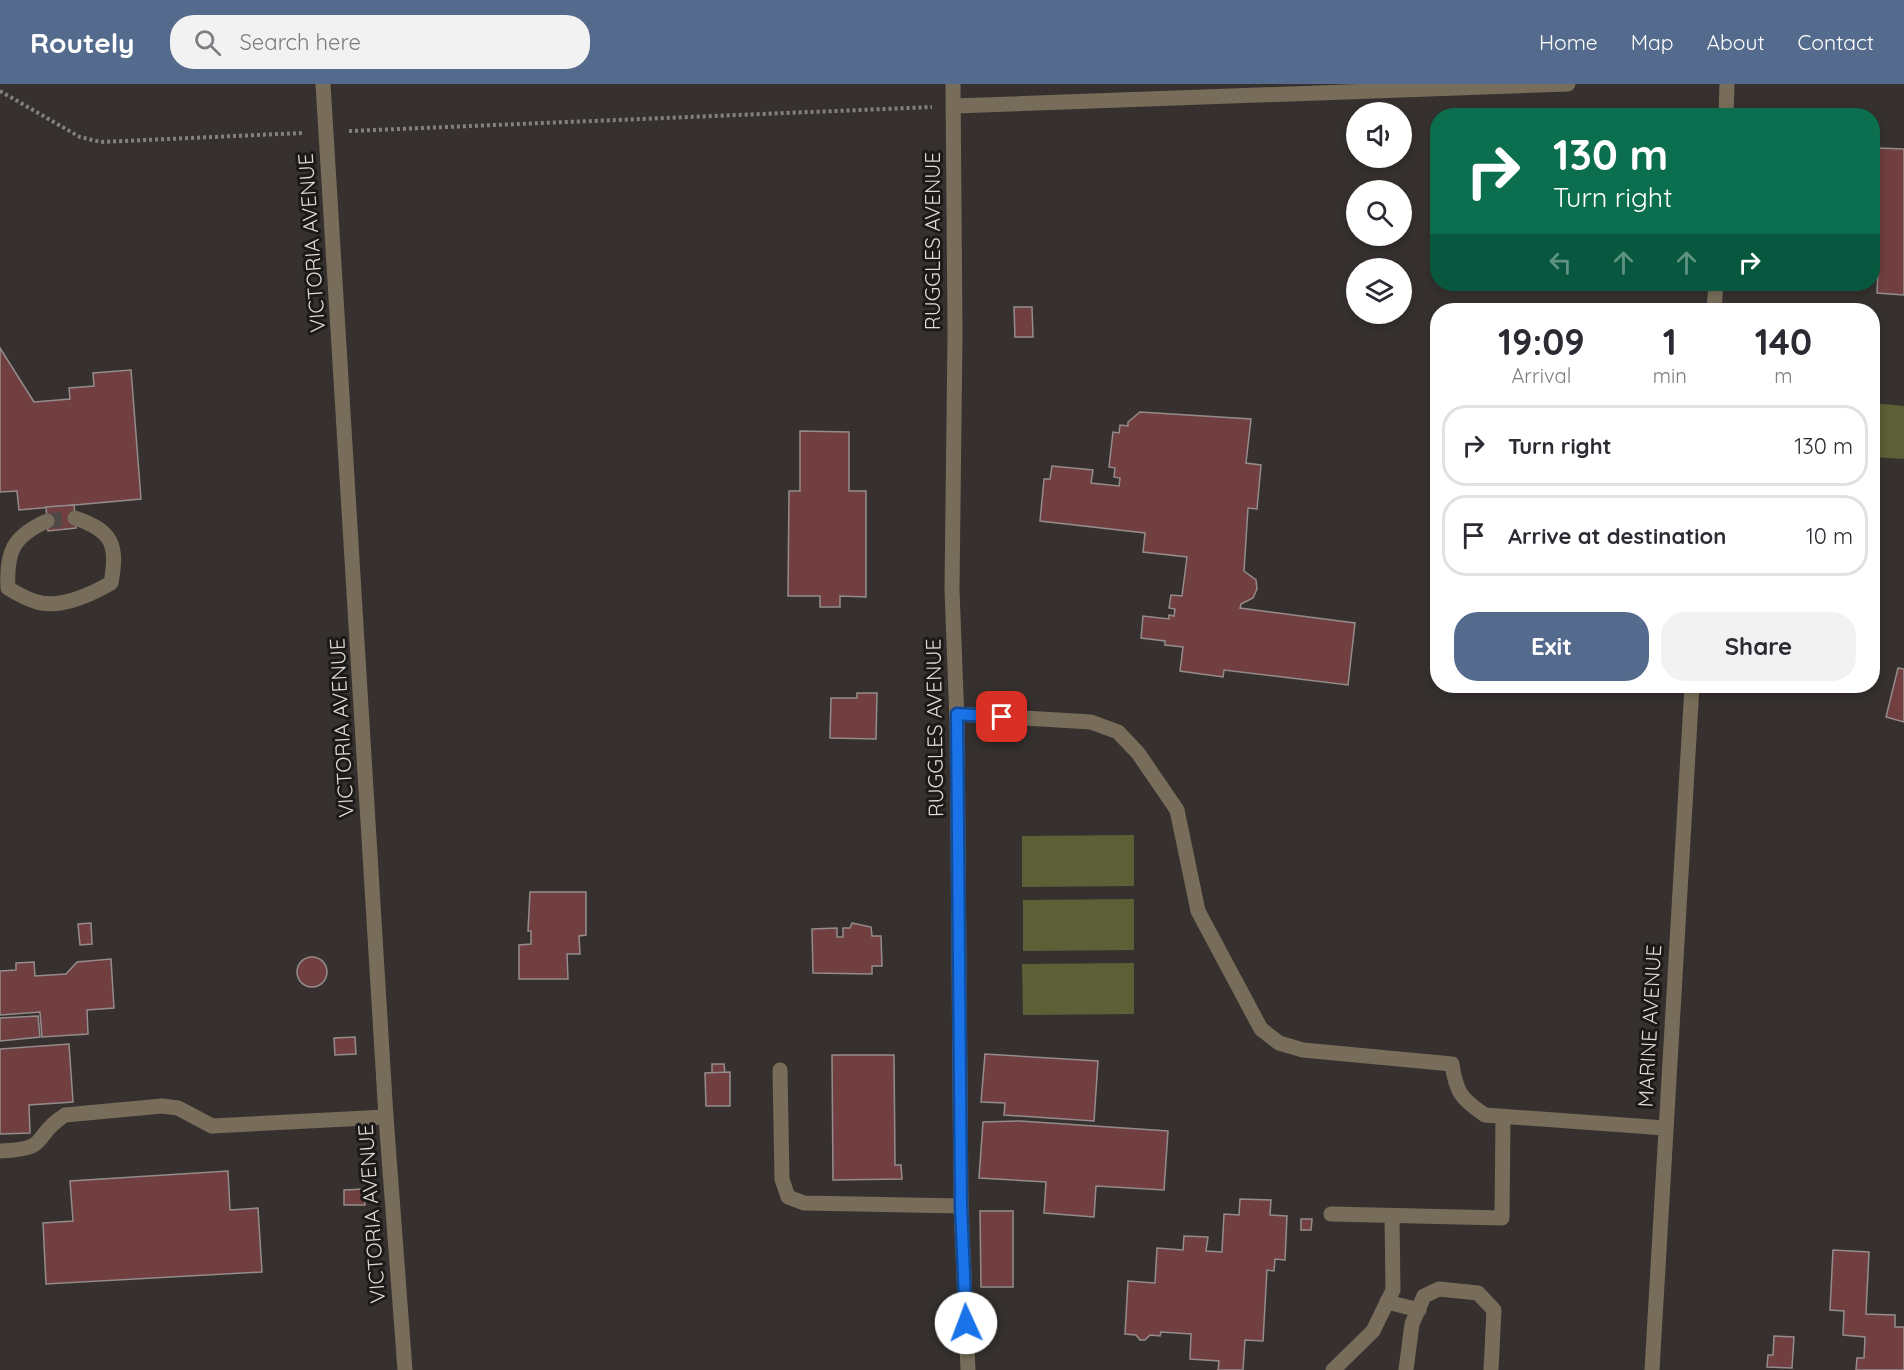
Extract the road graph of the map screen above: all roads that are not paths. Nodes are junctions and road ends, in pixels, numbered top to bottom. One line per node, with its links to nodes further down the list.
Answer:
1 (323, 84): 13 (street, VICTORIA AVENUE)
2 (953, 84): 5 (street, RUGGLES AVENUE)
3 (1568, 84): 5 (street)
4 (1728, 84): 6 (street)
5 (954, 106): 11 (street, RUGGLES AVENUE)
6 (1726, 108)
7 (75, 518): 9 (street)
8 (47, 521): 9 (street)
9 (4, 591)
10 (1692, 693): 15 (street, MARINE AVENUE)
11 (957, 714): 14 (street); 17 (street, RUGGLES AVENUE)
12 (780, 1070): 17 (street)
13 (386, 1117): 16 (street); 22 (street, VICTORIA AVENUE)
14 (1503, 1118): 15 (street); 19 (street)
15 (1665, 1128): 27 (street, MARINE AVENUE)
16 (0, 1151)
17 (961, 1206): 23 (street, RUGGLES AVENUE)
18 (1331, 1214): 19 (street)
19 (1392, 1216): 20 (street)
20 (1387, 1302): 21 (street); 24 (street)
21 (1419, 1310): 25 (street); 26 (street)
22 (405, 1370)
23 (968, 1370)
24 (1333, 1370)
25 (1406, 1370)
26 (1491, 1370)
27 (1652, 1370)

